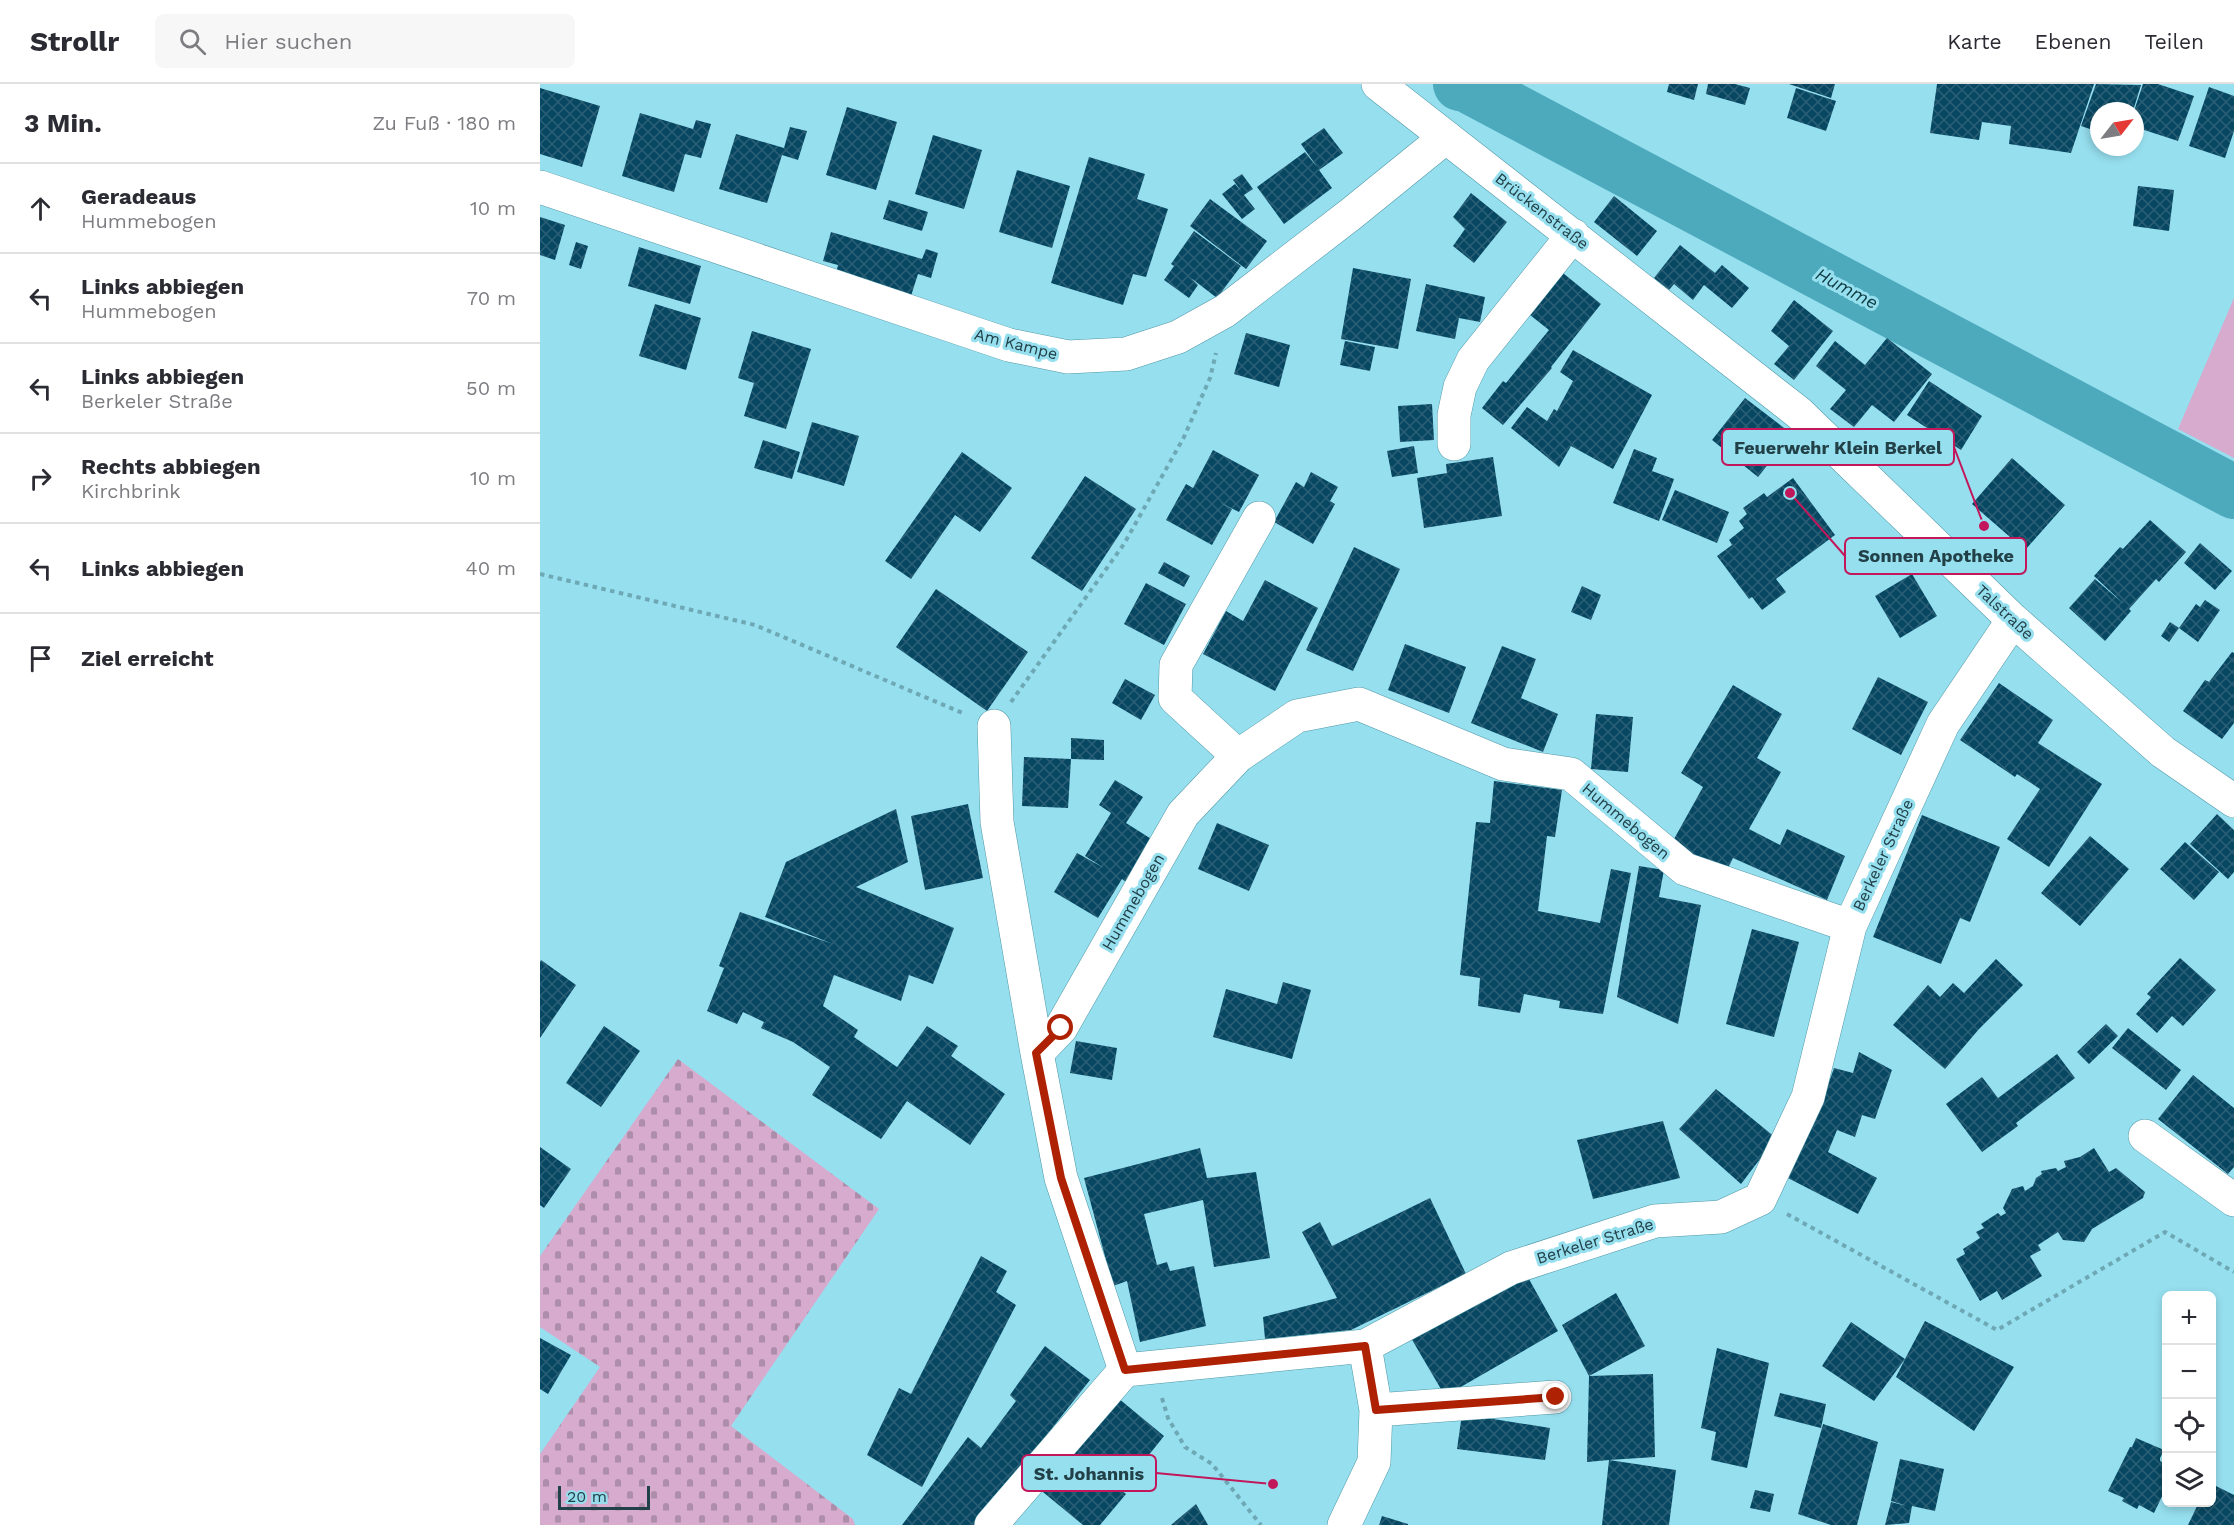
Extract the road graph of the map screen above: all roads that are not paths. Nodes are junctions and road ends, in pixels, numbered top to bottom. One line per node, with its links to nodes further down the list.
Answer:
1 (1377, 84): 2 (street, Brückenstraße)
2 (1446, 137): 3 (street, Am Kampe); 4 (street, Brückenstraße)
3 (540, 187)
4 (1573, 235): 5 (street, Brückenstraße); 6 (street)
5 (1705, 339): 8 (street, Talstraße)
6 (1454, 444)
7 (1259, 518): 10 (street)
8 (2013, 621): 11 (street, Talstraße); 12 (street, Berkeler Straße)
9 (994, 726): 13 (street)
10 (1239, 756): 12 (street, Hummebogen); 13 (street, Hummebogen)
11 (2234, 801)
12 (1850, 926): 16 (street, Berkeler Straße)
13 (1036, 1053): 17 (street)
14 (2145, 1136): 15 (street)
15 (2234, 1200)
16 (1365, 1346): 17 (street, Berkeler Straße); 19 (street)
17 (1125, 1370): 20 (street)
18 (1556, 1397): 19 (street)
19 (1376, 1410): 21 (street)
20 (991, 1525)
21 (1344, 1525)

